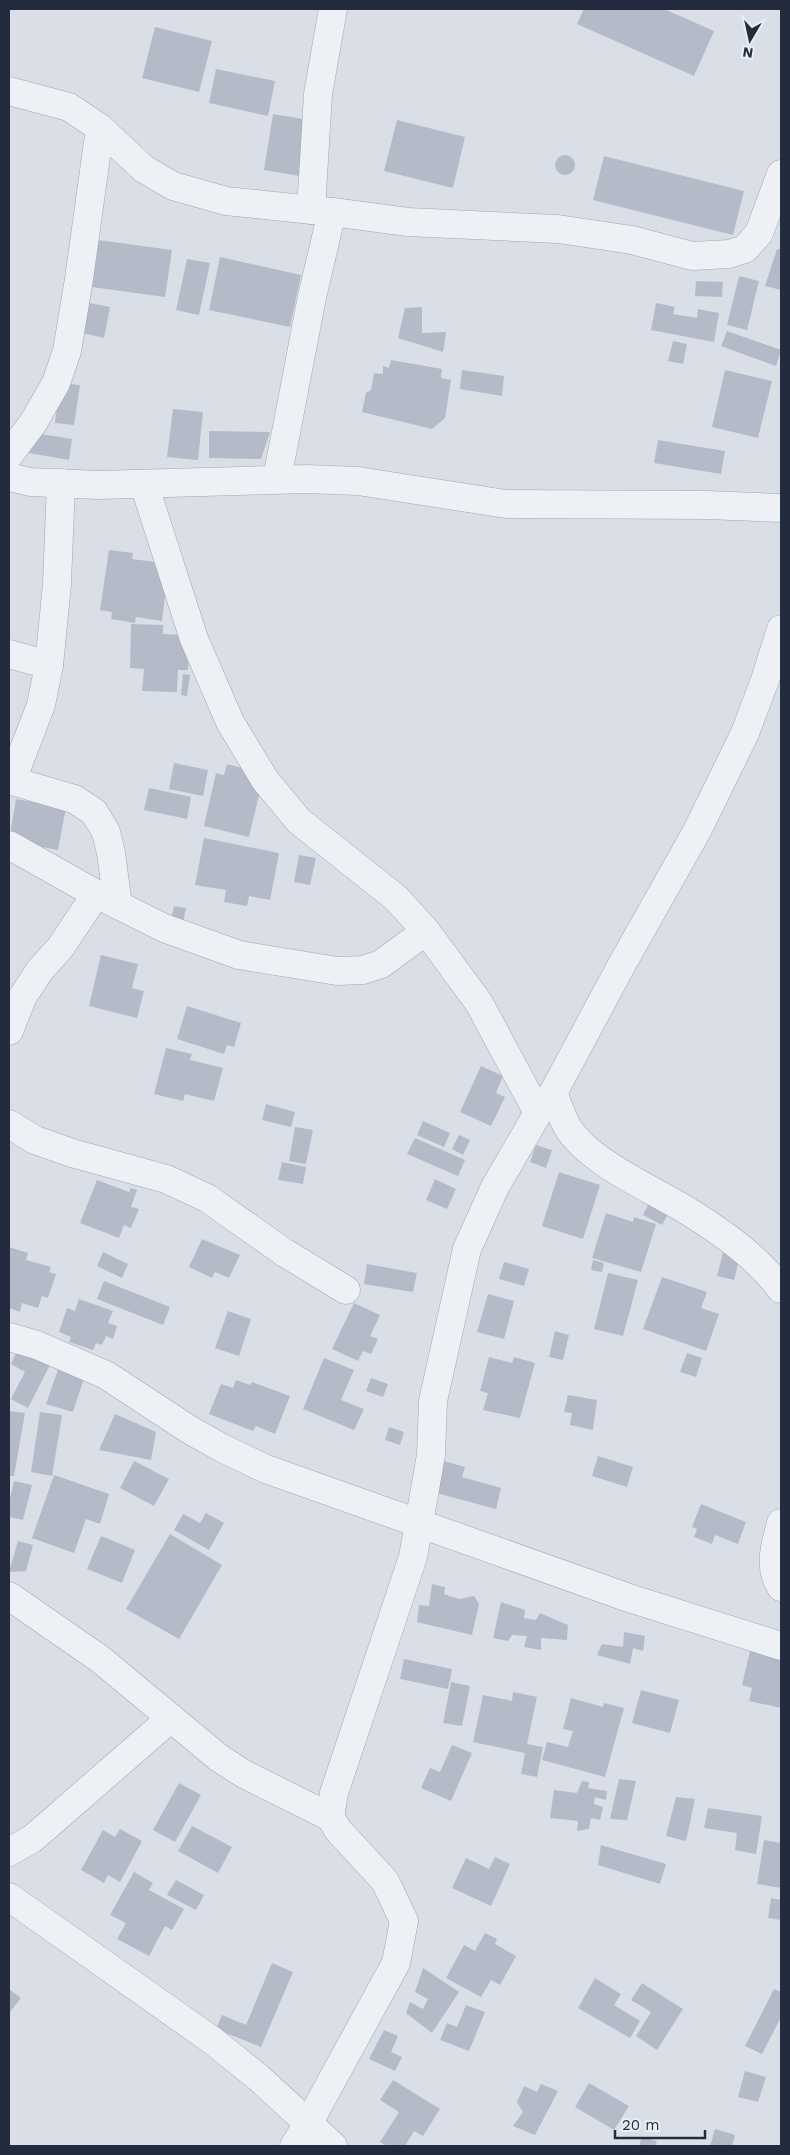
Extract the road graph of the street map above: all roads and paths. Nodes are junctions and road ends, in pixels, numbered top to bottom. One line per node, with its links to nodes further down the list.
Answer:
1 (333, 9): 5 (street)
2 (9, 92): 3 (street)
3 (100, 128): 5 (street); 6 (street)
4 (781, 174): 5 (street)
5 (322, 211): 8 (street)
6 (9, 455)
7 (9, 477): 9 (street)
8 (277, 479): 10 (street); 11 (street)
9 (61, 483): 10 (street); 14 (street)
10 (144, 484): 18 (street)
11 (781, 508)
12 (781, 630): 20 (street)
13 (9, 654): 14 (street)
14 (49, 665): 15 (street)
15 (10, 780): 17 (street)
16 (9, 846): 17 (street)
17 (107, 899): 18 (street); 19 (street)
18 (426, 931): 20 (street)
19 (9, 1032)
20 (546, 1103): 22 (street); 25 (street)
21 (9, 1124): 23 (street)
22 (781, 1289)
23 (346, 1290)
24 (9, 1337): 25 (street)
25 (420, 1522): 29 (street); 31 (street)
26 (781, 1523): 27 (street)
27 (781, 1587)
28 (9, 1596): 30 (street)
29 (781, 1646)
30 (171, 1718): 31 (street); 32 (street)
31 (330, 1817): 34 (street)
32 (9, 1852)
33 (9, 1897): 34 (street)
34 (301, 2135): 35 (street)
35 (333, 2146)

